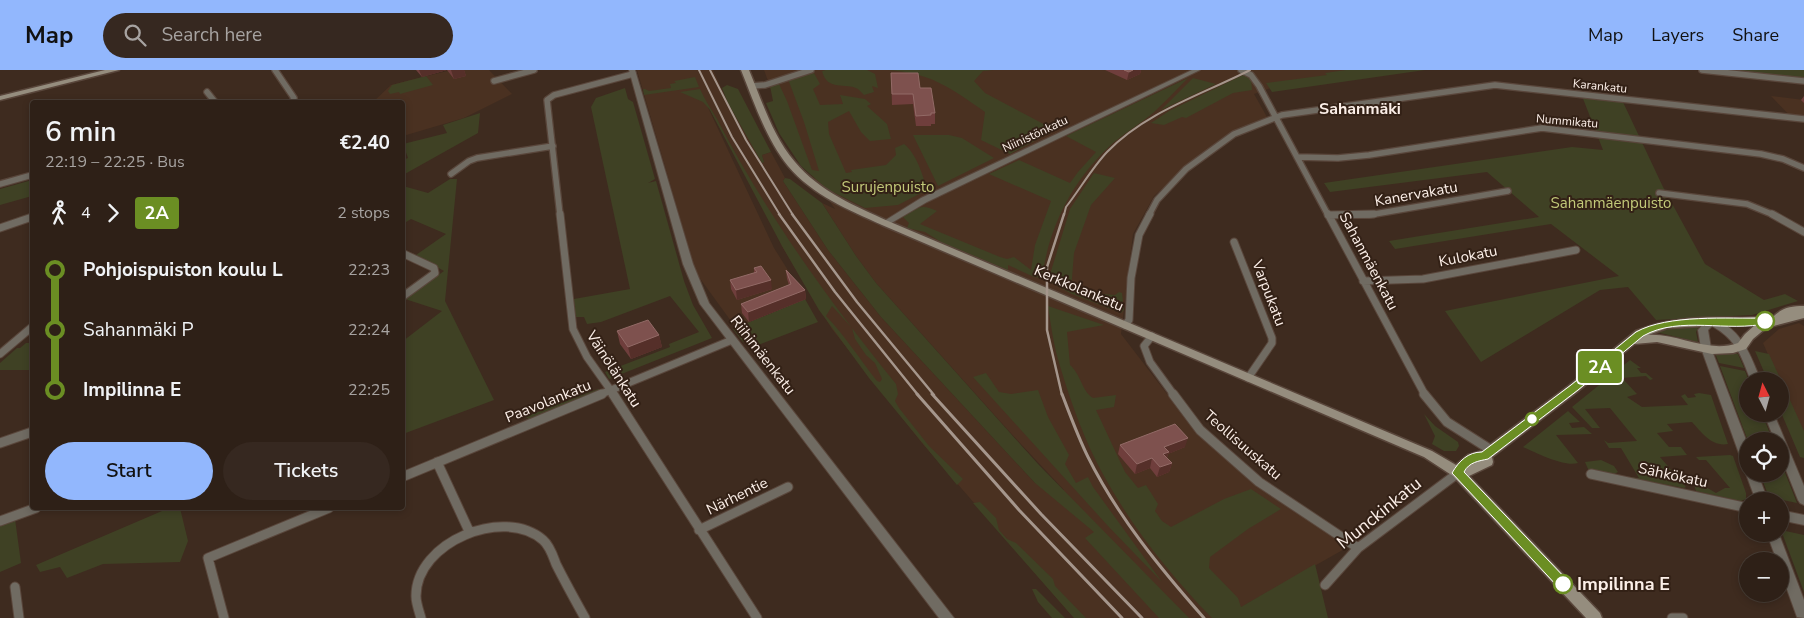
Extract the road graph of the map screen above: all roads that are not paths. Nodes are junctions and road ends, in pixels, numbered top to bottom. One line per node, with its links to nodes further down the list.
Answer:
1 (116, 70): 14 (main road)
2 (275, 70): 16 (street)
3 (534, 70): 10 (street)
4 (744, 70): 12 (main road, Kerkkolankatu)
5 (811, 70): 12 (street)
6 (1197, 70): 29 (street, Niinistönkatu)
7 (1241, 70): 17 (street, Sahanmäenkatu)
8 (1702, 70): 11 (street)
9 (633, 72): 19 (street, Väinölänkatu); 44 (street, Riihimäenkatu)
10 (494, 81)
11 (1804, 81)
12 (752, 86): 29 (main road, Kerkkolankatu)
13 (207, 92): 15 (street)
14 (0, 98)
15 (213, 100)
16 (293, 100)
17 (1275, 117): 18 (street, Karankatu); 20 (street, Sahanmäenkatu); 41 (street)
18 (1804, 119)
19 (553, 146): 22 (street); 51 (street, Väinölänkatu)
20 (1297, 157): 21 (street, Nummikatu); 27 (street, Sahanmäenkatu)
21 (1804, 168)
22 (451, 174)
23 (30, 176): 24 (street)
24 (0, 184)
25 (1508, 192): 27 (street, Kanervakatu)
26 (1659, 192): 31 (street)
27 (1328, 215): 35 (street, Sahanmäenkatu)
28 (30, 218): 30 (street)
29 (885, 223): 41 (main road, Kerkkolankatu)
30 (0, 228)
31 (1804, 232)
32 (1234, 242): 50 (street, Varpukatu)
33 (1576, 250): 35 (street, Kulokatu)
34 (405, 254): 36 (street)
35 (1363, 281): 56 (street, Sahanmäenkatu)
36 (405, 295)
37 (1804, 309): 39 (main road, Munckinkatu)
38 (1804, 315): 39 (main road, Munckinkatu)
39 (1774, 320): 40 (main road, Munckinkatu); 46 (main road, Munckinkatu)
40 (1711, 323): 45 (main road, Munckinkatu); 46 (street); 47 (street)
41 (1125, 325): 43 (main road, Kerkkolankatu)
42 (30, 329): 48 (street)
43 (1152, 336): 50 (main road, Kerkkolankatu); 72 (street, Teollisuuskatu)
44 (732, 340): 51 (street, Paavolankatu); 81 (street, Riihimäenkatu)
45 (1632, 342): 47 (main road, Munckinkatu); 56 (main road, Munckinkatu)
46 (1742, 346): 47 (main road, Munckinkatu); 49 (street)
47 (1706, 348): 54 (street)
48 (0, 354)
49 (1752, 372)
50 (1248, 378): 58 (main road, Kerkkolankatu)
51 (611, 390): 57 (street, Paavolankatu); 69 (street, Väinölänkatu)
52 (1772, 422): 62 (street)
53 (30, 433): 55 (street)
54 (1739, 438)
55 (0, 443)
56 (1488, 453): 58 (main road, Munckinkatu)
57 (437, 462): 60 (street, Paavolankatu); 70 (street)
58 (1458, 473): 72 (street, Munckinkatu); 82 (main road, Kerkkolankatu)
59 (1591, 474): 63 (street, Sähkökatu)
60 (405, 476)
61 (788, 486): 69 (street, Närhentie)
62 (1804, 500)
63 (1739, 506)
64 (30, 510): 68 (street)
65 (324, 510): 77 (street)
66 (1789, 517): 67 (street)
67 (1804, 520)
68 (0, 521)
69 (699, 530): 80 (street, Väinölänkatu)
70 (468, 532): 78 (street); 79 (street)
71 (1776, 542): 75 (street)
72 (1358, 548): 73 (street, Munckinkatu)
73 (1325, 585)
74 (15, 587): 76 (street)
75 (1804, 617)
76 (19, 618)
77 (224, 618)
78 (421, 618)
79 (584, 618)
80 (757, 618)
81 (947, 618)
82 (1595, 618)
83 (1672, 618): 84 (street)
84 (1684, 618)

